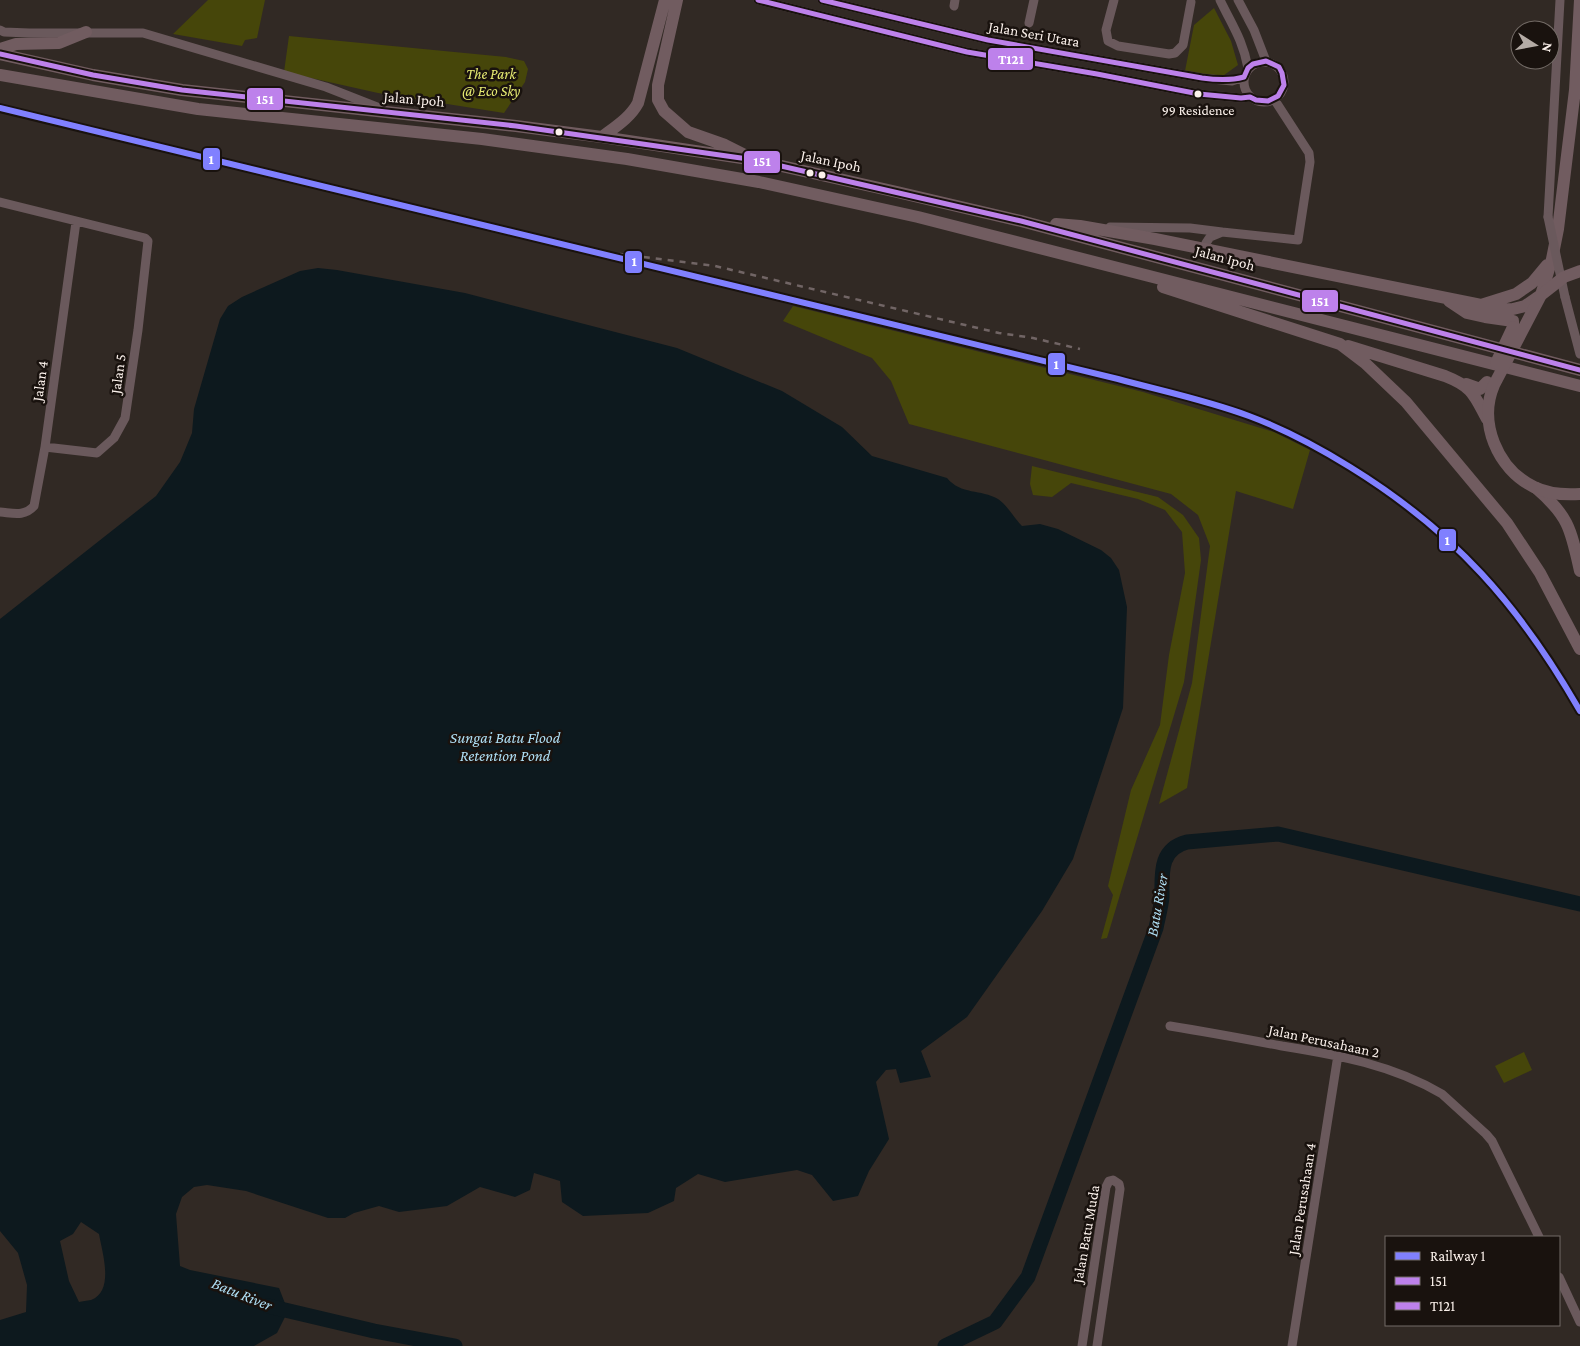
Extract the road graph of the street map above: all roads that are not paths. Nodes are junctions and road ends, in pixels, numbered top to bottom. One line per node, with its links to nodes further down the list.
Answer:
1 (664, 0): 24 (highway)
2 (677, 0): 25 (highway)
3 (758, 0): 21 (street, Jalan Seri Utara)
4 (822, 0): 20 (street, Jalan Seri Utara)
5 (1034, 0): 12 (street)
6 (1114, 0): 11 (street)
7 (1220, 0): 18 (street)
8 (1238, 0): 17 (street)
9 (1560, 0): 39 (street, bridge)
10 (1580, 0): 33 (highway)
11 (1191, 2)
12 (1029, 23)
13 (0, 30): 14 (street)
14 (86, 32): 15 (highway); 23 (street)
15 (0, 49)
16 (0, 54): 23 (highway, Jalan Ipoh)
17 (1266, 61): 18 (street); 22 (street)
18 (1248, 68): 20 (street)
19 (0, 75): 31 (highway)
20 (1244, 78): 21 (street)
21 (1250, 97): 22 (street)
22 (1274, 99): 30 (street)
23 (393, 114): 24 (highway, Jalan Ipoh)
24 (602, 137): 25 (highway, Jalan Ipoh)
25 (755, 160): 27 (highway, Jalan Ipoh)
26 (0, 202): 28 (street)
27 (1021, 221): 29 (highway); 40 (highway, Jalan Ipoh)
28 (76, 222): 44 (street, Jalan 4); 44 (street, Jalan 5)
29 (1080, 226): 30 (street); 32 (highway)
30 (1222, 232): 32 (street)
31 (1017, 242): 38 (highway); 42 (highway)
32 (1210, 250): 36 (highway)
33 (1552, 259): 35 (highway); 37 (highway)
34 (1580, 271): 35 (highway, bridge)
35 (1541, 295): 37 (highway); 43 (highway, bridge)
36 (1443, 297): 37 (highway); 41 (highway, bridge)
37 (1481, 305)
38 (1340, 344): 41 (highway); 50 (highway)
39 (1580, 354)
40 (1580, 370)
41 (1460, 382): 43 (highway)
42 (1580, 386)
43 (1487, 419): 45 (highway, bridge)
44 (45, 447): 47 (street, Jalan 4)
45 (1536, 488): 46 (highway, bridge); 48 (highway)
46 (1580, 494)
47 (0, 512)
48 (1578, 546): 49 (highway)
49 (1580, 571)
50 (1580, 649)
51 (1170, 1026): 52 (street, Jalan Perusahaan 2)
52 (1338, 1055): 53 (street, Jalan Perusahaan 2); 58 (street, Jalan Perusahaan 4)
53 (1539, 1236)
54 (1560, 1279): 55 (street)
55 (1580, 1322)
56 (1082, 1346): 57 (street, Jalan Batu Muda)
57 (1097, 1346)
58 (1292, 1346)

